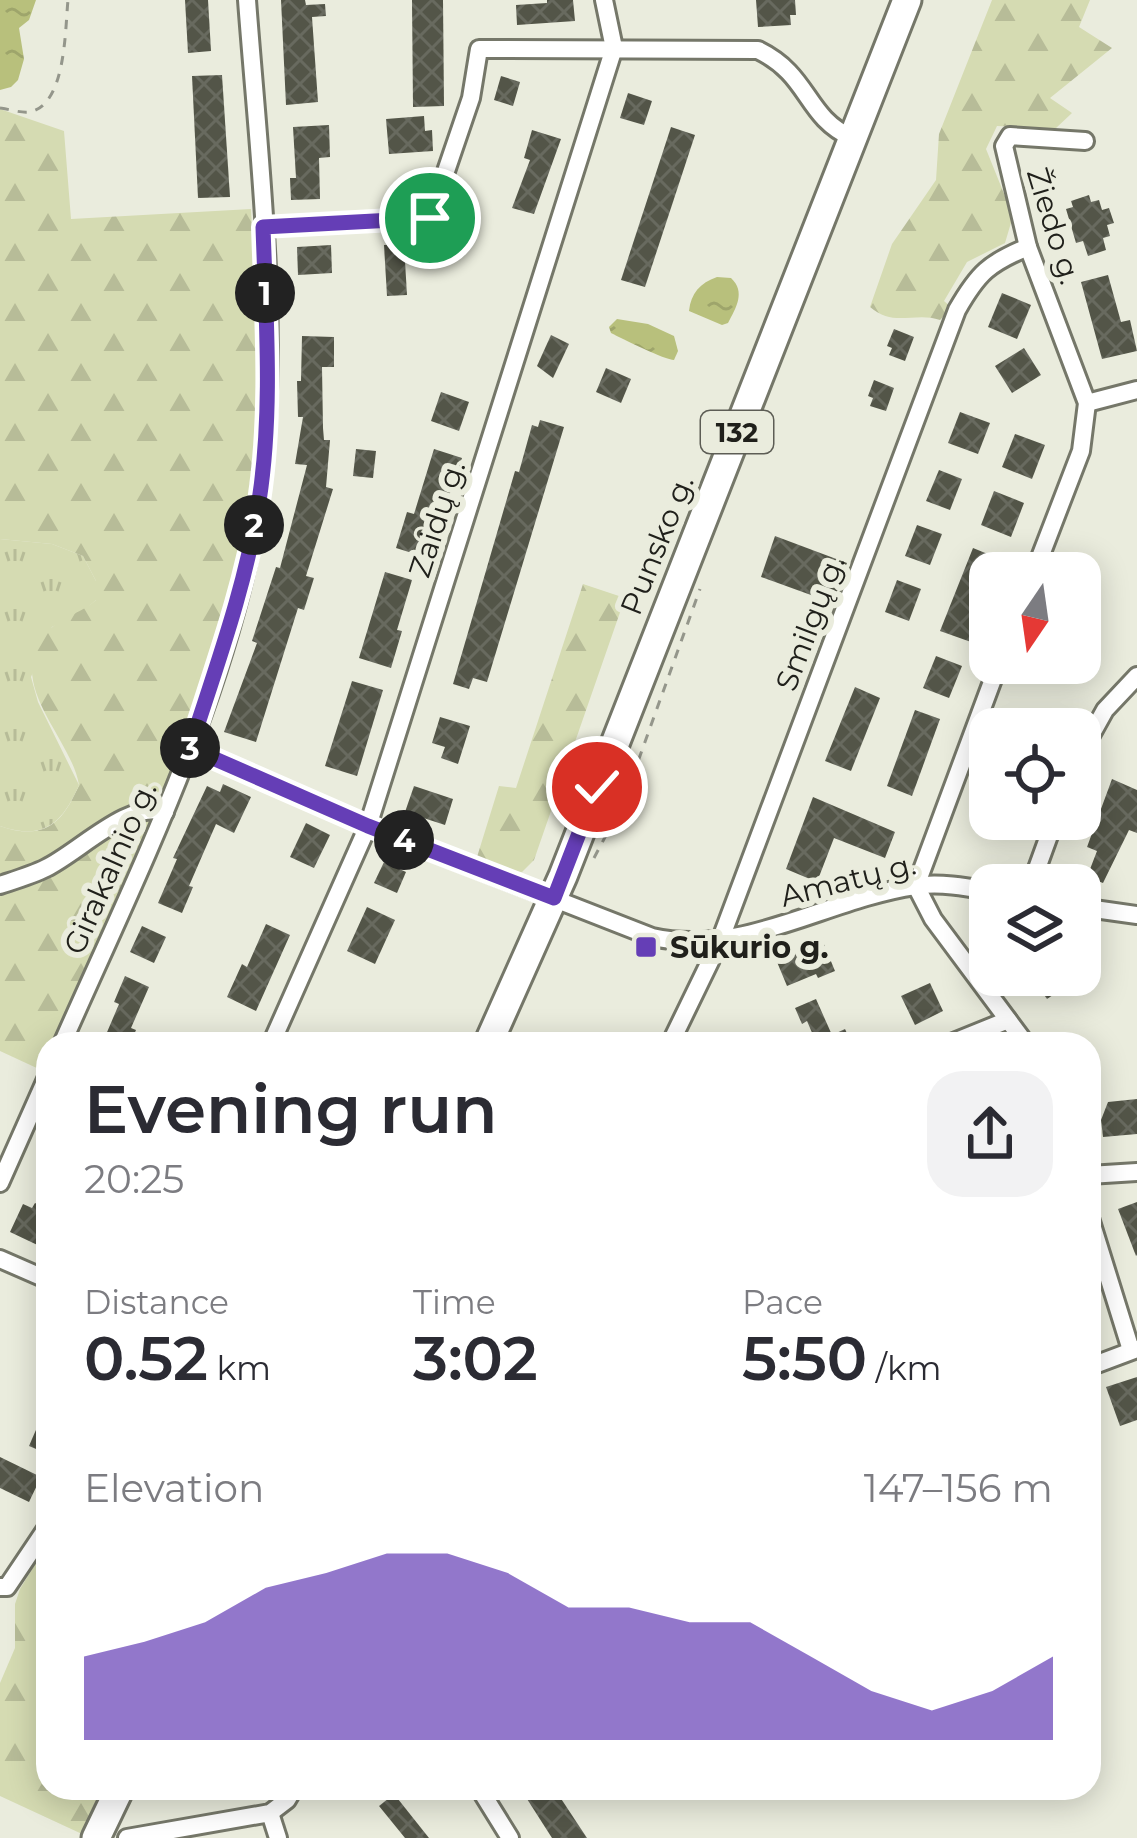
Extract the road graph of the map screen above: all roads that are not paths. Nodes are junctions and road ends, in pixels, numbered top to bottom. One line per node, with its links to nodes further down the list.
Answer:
1 (247, 0): 7 (street, Girakalnio g.)
2 (604, 0): 4 (street, Zaidų g.)
3 (907, 0): 5 (main road, Punsko g. / 132)
4 (614, 48): 5 (street); 7 (street); 17 (street, Zaidų g.)
5 (852, 139): 21 (main road, Punsko g. / 132)
6 (1085, 141): 8 (street, Žiedo g.)
7 (263, 227): 15 (street, Girakalnio g.)
8 (1028, 247): 10 (street, Žiedo g.); 24 (street, Smilgų g.)
9 (1137, 390): 10 (street)
10 (1087, 404): 11 (street)
11 (1042, 552)
12 (1137, 676): 14 (street)
13 (991, 684): 19 (street)
14 (1101, 717)
15 (190, 748): 16 (street, Girakalnio g.); 17 (street, Amatų g.)
16 (166, 812): 18 (street); 26 (street, Girakalnio g.)
17 (368, 826): 21 (street, Amatų g.); 27 (street, Zaidų g.)
18 (0, 885)
19 (916, 886): 20 (street, Amatų g.); 24 (street, Amatų g.); 25 (street)
20 (969, 890)
21 (554, 898): 24 (street, Amatų g.); 28 (main road, Punsko g. / 132)
22 (1101, 910): 23 (street)
23 (1137, 915)
24 (720, 941): 29 (street, Smilgų g.)
25 (1008, 1020): 30 (street); 31 (street)
26 (67, 1032)
27 (276, 1032)
28 (493, 1032)
29 (676, 1032)
30 (979, 1032)
31 (1017, 1032)
32 (36, 1102): 35 (street)
33 (1137, 1172): 34 (street)
34 (1101, 1174)
35 (0, 1183)
36 (1101, 1251): 39 (street)
37 (0, 1258): 38 (street)
38 (36, 1274)
39 (1134, 1349): 40 (street)
40 (1101, 1361)
41 (36, 1544): 42 (street)
42 (0, 1587)
43 (118, 1800): 48 (main road)
44 (287, 1800): 46 (street)
45 (486, 1800): 50 (street)
46 (270, 1813): 47 (street); 49 (street)
47 (173, 1834): 48 (street)
48 (109, 1836)
49 (278, 1838)
50 (510, 1838)

